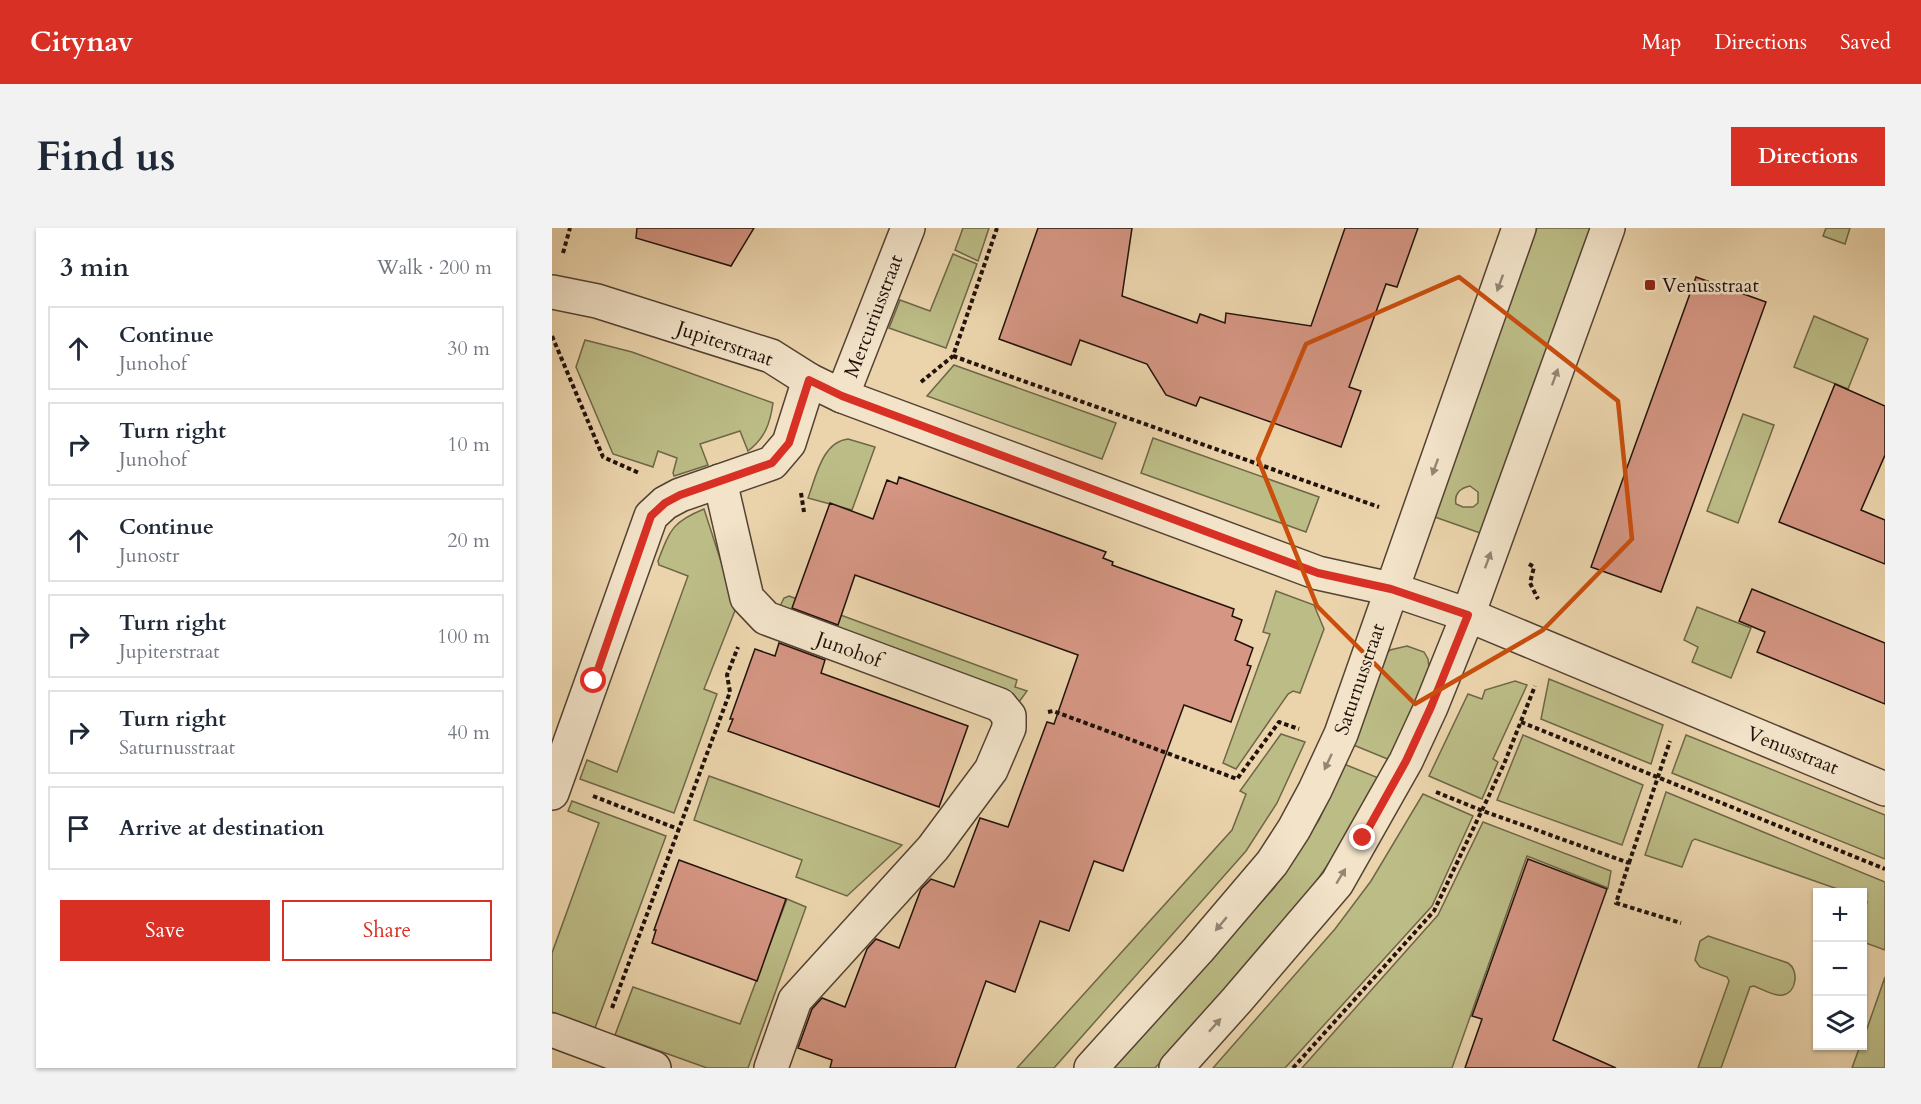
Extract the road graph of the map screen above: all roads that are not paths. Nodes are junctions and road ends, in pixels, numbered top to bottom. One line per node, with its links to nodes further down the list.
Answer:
1 (908, 228): 6 (street, Mercuriusstraat)
2 (1520, 228): 8 (street, Saturnusstraat, one-way to 8)
3 (1608, 228): 9 (street, one-way to 3)
4 (552, 291): 5 (street, Jupiterstraat)
5 (809, 380): 6 (street, Jupiterstraat); 7 (street)
6 (842, 396): 8 (street, Jupiterstraat)
7 (720, 481): 10 (street); 15 (street, Junohof)
8 (1391, 589): 9 (street, Jupiterstraat); 16 (street, Saturnusstraat, one-way to 16)
9 (1468, 615): 11 (street, Venusstraat); 17 (street, one-way to 9)
10 (554, 787)
11 (1885, 789)
12 (552, 1030): 13 (street)
13 (587, 1054): 14 (street)
14 (654, 1068)
15 (771, 1068)
16 (1091, 1068)
17 (1176, 1068)

